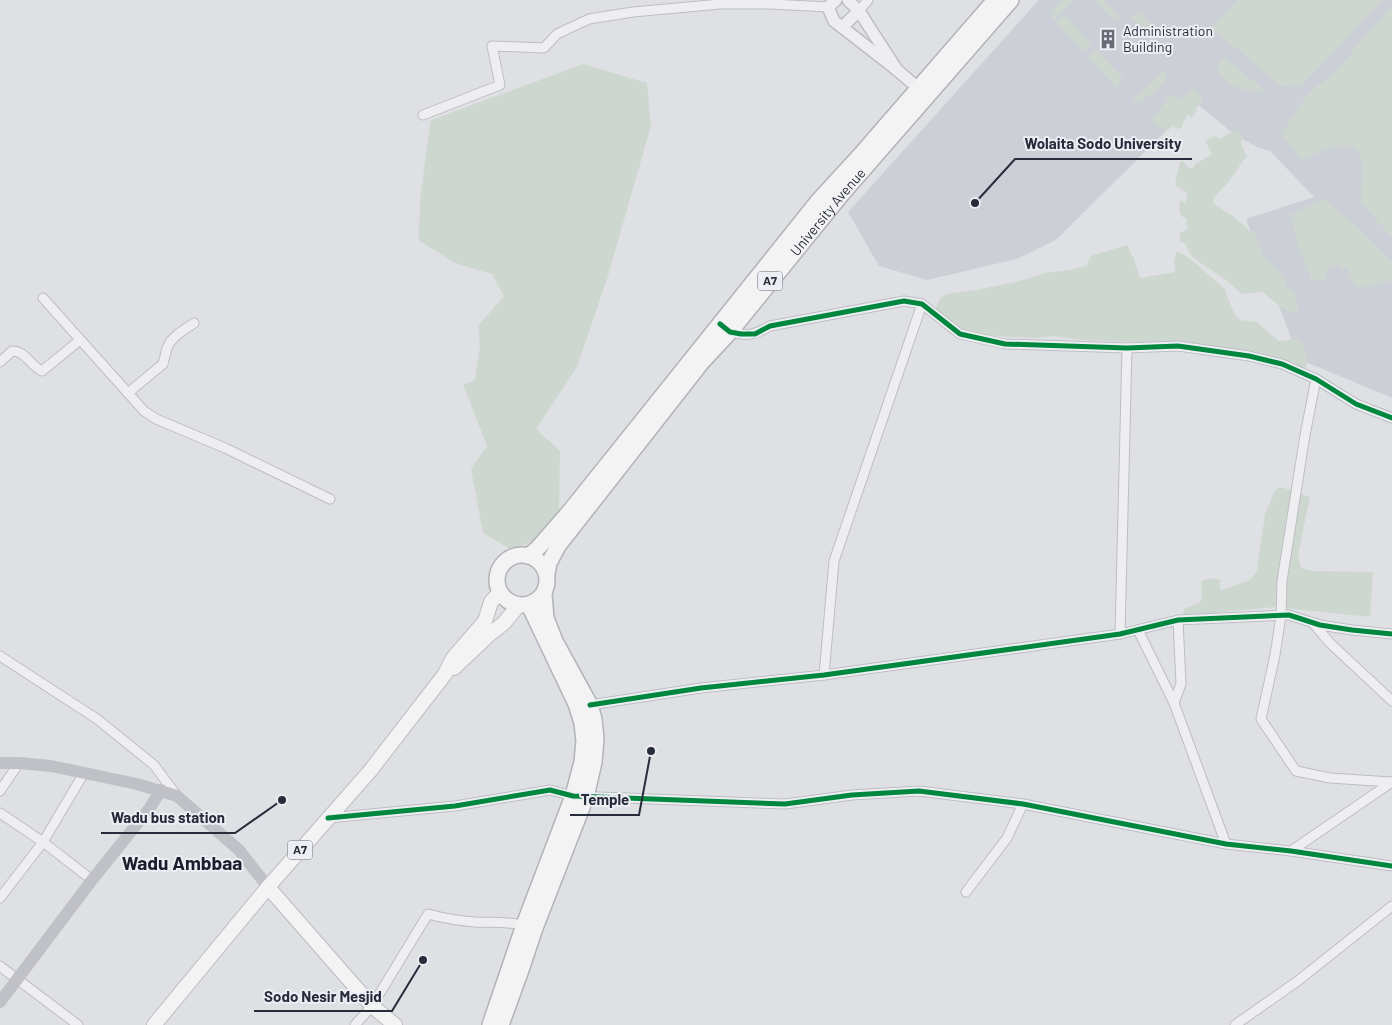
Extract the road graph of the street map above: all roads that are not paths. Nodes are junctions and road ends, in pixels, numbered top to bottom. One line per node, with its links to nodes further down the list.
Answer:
1 (848, 0): 7 (street)
2 (868, 0): 7 (street)
3 (994, 0): 10 (highway, University Avenue / A7)
4 (1011, 0): 15 (highway, University Avenue / A7)
5 (720, 2): 6 (street); 11 (street)
6 (832, 3): 8 (street)
7 (859, 11): 8 (street); 9 (street)
8 (842, 27): 9 (street)
9 (897, 70): 10 (street)
10 (918, 88): 15 (highway, University Avenue / A7)
11 (423, 115)
12 (43, 298): 16 (street)
13 (922, 304): 15 (street); 17 (street); 36 (street)
14 (194, 323): 20 (street)
15 (725, 328): 23 (highway, University Avenue / A7); 24 (highway, University Avenue / A7)
16 (80, 340): 18 (street); 20 (street)
17 (1127, 348): 19 (street); 32 (street)
18 (0, 362)
19 (1316, 379): 21 (street); 28 (street)
20 (128, 393): 22 (street)
21 (1392, 418)
22 (330, 499)
23 (528, 556): 24 (highway); 25 (highway, A7)
24 (547, 574): 26 (highway, A7)
25 (500, 592): 27 (highway); 35 (main road, A7)
26 (544, 594): 27 (highway, A7); 39 (highway, A7)
27 (524, 605): 35 (main road, A7); 47 (highway, A7)
28 (1281, 616): 29 (street); 30 (street); 43 (street)
29 (1178, 620): 31 (street); 38 (street)
30 (1313, 623): 33 (street); 37 (street)
31 (1138, 630): 32 (street); 38 (street)
32 (1120, 634): 36 (street)
33 (1392, 634)
34 (0, 656): 46 (street)
35 (445, 674): 50 (main road, A7)
36 (824, 675): 39 (street)
37 (1392, 701)
38 (1174, 703): 52 (street)
39 (590, 705): 47 (highway, A7)
40 (0, 763): 41 (main road)
41 (19, 763): 42 (main road); 45 (street)
42 (84, 773): 44 (main road); 51 (street)
43 (1392, 782): 53 (street)
44 (161, 790): 46 (main road); 55 (main road)
45 (0, 791)
46 (177, 796): 56 (main road)
47 (580, 796): 48 (street); 50 (street); 60 (highway, A7)
48 (1023, 804): 52 (street); 57 (street)
49 (0, 813): 51 (street)
50 (328, 818): 56 (main road, A7)
51 (43, 842): 55 (street); 58 (street)
52 (1226, 844): 53 (street)
53 (1291, 851): 54 (street)
54 (1392, 866)
55 (92, 880): 62 (main road)
56 (268, 887): 64 (main road); 66 (main road, A7)
57 (966, 892)
58 (0, 898)
59 (1392, 906): 71 (street)
60 (529, 927): 64 (street); 69 (highway, A7); 70 (highway, A7)
61 (0, 966): 62 (street)
62 (18, 980): 63 (main road); 65 (street)
63 (0, 1002)
64 (372, 1006): 67 (street); 68 (main road)
65 (78, 1025)
66 (154, 1025)
67 (355, 1025)
68 (395, 1025)
69 (490, 1025)
70 (501, 1025)
71 (1235, 1025)

